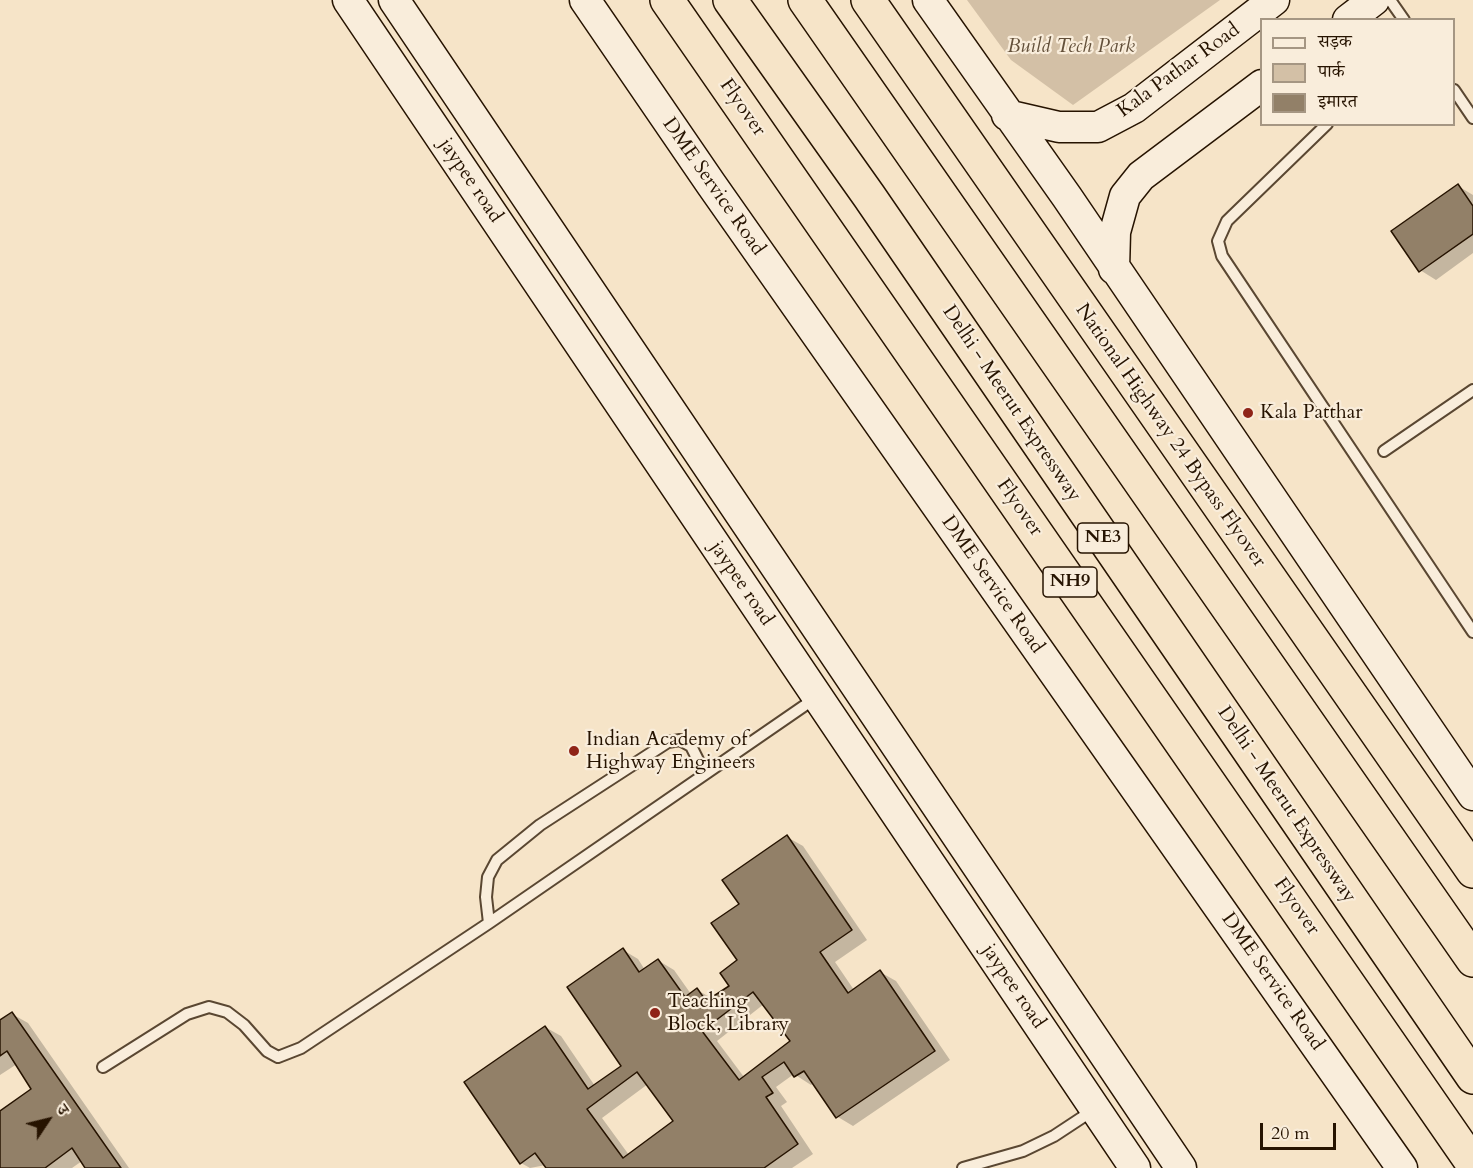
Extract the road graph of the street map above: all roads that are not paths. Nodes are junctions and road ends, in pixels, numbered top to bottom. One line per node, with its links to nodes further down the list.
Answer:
1 (348, 0): 21 (street, jaypee road)
2 (394, 0): 24 (street)
3 (585, 0): 36 (street, DME Service Road)
4 (667, 0): 32 (highway, Flyover / NH9)
5 (730, 0): 30 (highway, Delhi - Meerut Expressway / NE3)
6 (806, 0): 28 (highway)
7 (868, 0): 26 (highway, National Highway 24 Bypass Flyover)
8 (928, 0): 14 (street)
9 (1274, 0): 14 (street, Kala Pathar Road)
10 (1369, 6): 11 (lane)
11 (1399, 18)
12 (1260, 87): 17 (street)
13 (1455, 91): 15 (lane)
14 (1007, 115): 17 (street)
15 (1473, 118)
16 (1325, 126): 20 (lane)
17 (1114, 269): 23 (street)
18 (1473, 390): 19 (lane)
19 (1384, 451)
20 (1473, 632)
21 (817, 697): 22 (lane); 25 (street, jaypee road)
22 (705, 774): 27 (lane); 27 (lane)
23 (1473, 795)
24 (949, 824): 25 (street); 35 (street)
25 (917, 846): 31 (street, jaypee road)
26 (1473, 871)
27 (489, 922): 29 (lane)
28 (1473, 960)
29 (103, 1067)
30 (1473, 1077)
31 (1095, 1109): 33 (lane); 34 (street, jaypee road)
32 (1473, 1164)
33 (963, 1168)
34 (1135, 1168)
35 (1181, 1168)
36 (1402, 1168)

